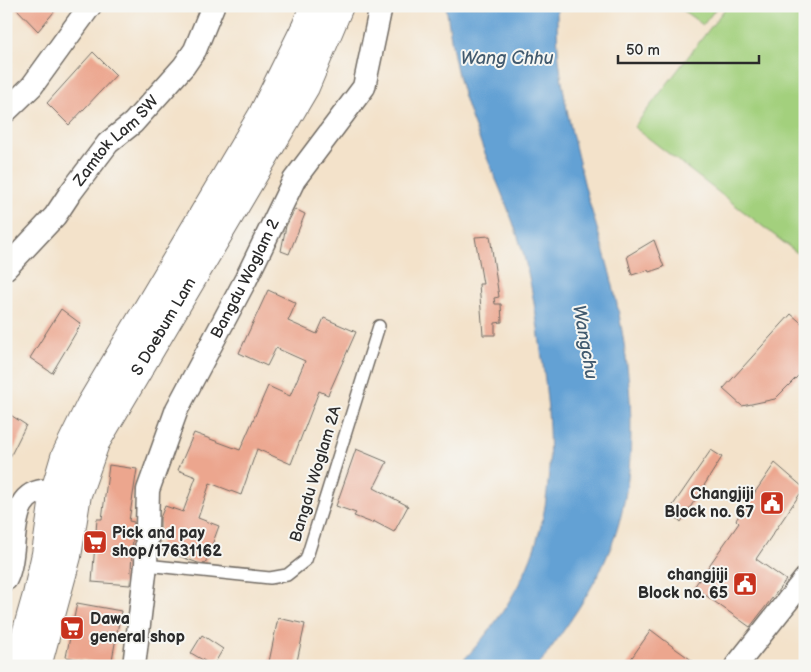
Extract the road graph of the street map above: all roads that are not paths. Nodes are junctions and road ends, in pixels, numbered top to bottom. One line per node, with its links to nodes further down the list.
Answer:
1 (90, 6): 6 (street)
2 (213, 6): 7 (street, Zamtok Lam SW)
3 (314, 6): 9 (highway, S Doebum Lam)
4 (339, 6): 14 (highway, S Doebum Lam)
5 (381, 6): 10 (street, Bangdu Woglam 2)
6 (6, 111)
7 (6, 268)
8 (379, 326): 10 (lane, Bangdu Woglam 2A)
9 (54, 491): 11 (street); 13 (highway, S Doebum Lam)
10 (146, 565): 15 (street, Bangdu Woglam 2)
11 (6, 579)
12 (805, 579): 16 (street)
13 (17, 666)
14 (37, 666)
15 (134, 666)
16 (736, 666)

